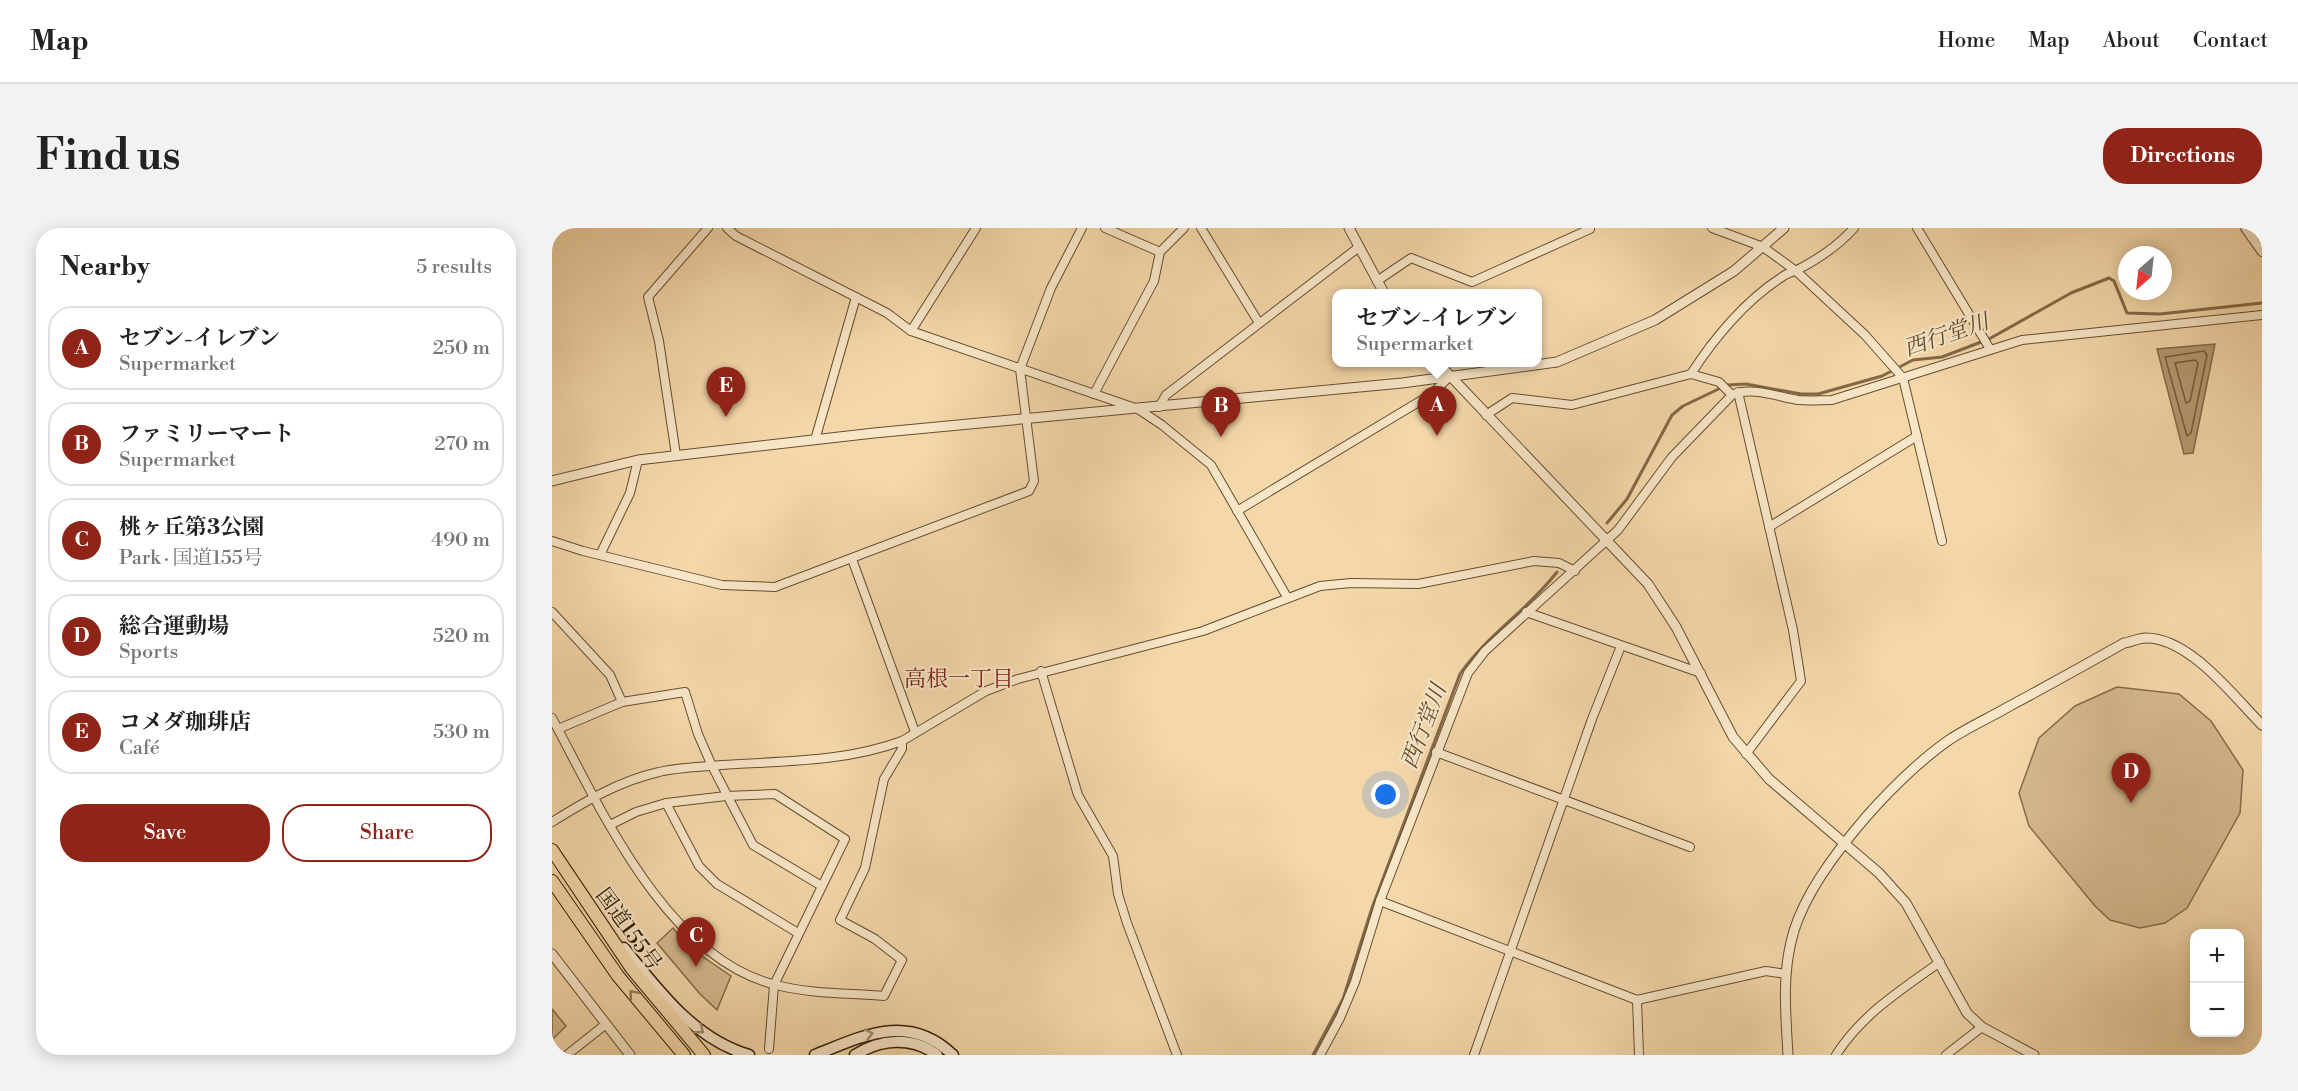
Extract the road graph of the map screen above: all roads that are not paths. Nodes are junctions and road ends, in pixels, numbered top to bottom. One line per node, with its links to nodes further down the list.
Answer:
1 (556, 228): 17 (street)
2 (708, 228): 46 (street)
3 (727, 228): 26 (street)
4 (976, 228): 29 (street)
5 (1082, 228): 34 (street)
6 (1105, 228): 21 (street)
7 (1184, 228): 21 (street)
8 (1201, 228): 28 (street)
9 (1349, 228): 19 (street)
10 (1591, 228): 24 (street)
11 (1712, 228): 20 (street)
12 (1784, 228): 20 (street)
13 (1854, 228): 23 (street)
14 (1917, 228): 30 (street)
15 (2245, 228): 18 (street)
16 (2262, 231): 18 (street)
17 (552, 235)
18 (2252, 238): 22 (street)
19 (1359, 247): 24 (street); 28 (street)
20 (1763, 247): 23 (street); 31 (street)
21 (1160, 252): 38 (street)
22 (2262, 252)
23 (1796, 271): 35 (street); 36 (street)
24 (1377, 281): 25 (street)
25 (1381, 289)
26 (856, 297): 29 (street); 45 (street)
27 (2262, 315): 30 (street)
28 (1259, 323): 40 (street)
29 (912, 331): 34 (street)
30 (1987, 343): 35 (street)
31 (1542, 364)
32 (1440, 367): 37 (street)
33 (1521, 367): 37 (street)
34 (1020, 369): 38 (street); 43 (street)
35 (1898, 372): 39 (street); 44 (street)
36 (1690, 374): 39 (street); 42 (street)
37 (1449, 377): 40 (street); 42 (street); 49 (street)
38 (1094, 394): 41 (street)
39 (1735, 394): 50 (street); 53 (street)
40 (1159, 407): 41 (street)
41 (1138, 409): 43 (street); 49 (street)
42 (1485, 415): 53 (street)
43 (1027, 420): 45 (street); 55 (street)
44 (1917, 436): 50 (street); 52 (street)
45 (815, 440): 46 (street)
46 (676, 455): 47 (street)
47 (639, 460): 48 (street); 54 (street)
48 (552, 481)
49 (1237, 511): 57 (street)
50 (1769, 527): 70 (street)
51 (552, 540): 54 (street)
52 (1942, 541)
53 (1606, 542): 56 (street); 62 (street)
54 (600, 555): 55 (street)
55 (852, 559): 67 (street)
56 (1571, 569): 57 (street); 59 (street)
57 (1287, 597): 61 (street)
58 (552, 612): 63 (street)
59 (1526, 612): 60 (street); 69 (street)
60 (1621, 646): 62 (street); 74 (street)
61 (1041, 671): 67 (street); 105 (street)
62 (1701, 673): 70 (street)
63 (622, 702): 66 (street); 71 (street)
64 (552, 717): 66 (street)
65 (2262, 725): 78 (street)
66 (558, 729): 72 (street)
67 (915, 732): 68 (street)
68 (902, 741): 71 (street); 90 (street)
69 (1436, 752): 74 (street); 84 (street)
70 (1746, 754): 78 (street)
71 (712, 766): 72 (street); 73 (street)
72 (595, 795): 76 (street); 77 (street)
73 (726, 796): 75 (street); 82 (street); 82 (street)
74 (1565, 801): 79 (street); 86 (street)
75 (666, 803): 77 (street); 85 (street)
76 (553, 821)
77 (610, 825): 90 (street)
78 (1843, 843): 88 (street); 89 (street)
79 (1690, 847)
80 (552, 850): 83 (highway, 国道155号)
81 (552, 881): 98 (highway, 国道155号, one-way to 81)
82 (820, 885): 85 (street)
83 (578, 892): 99 (highway, 国道155号); 100 (main road, one-way to 100)
84 (1380, 901): 86 (street); 95 (street)
85 (798, 933): 90 (street)
86 (1510, 952): 91 (street); 106 (street)
87 (552, 954): 92 (street)
88 (1940, 962): 93 (street); 109 (street)
89 (1786, 974): 91 (street); 108 (street)
90 (774, 985): 94 (street)
91 (1637, 1000): 107 (street)
92 (606, 1024): 96 (street); 97 (street)
93 (1982, 1027): 110 (street); 111 (street)
94 (769, 1049)
95 (1323, 1054)
96 (567, 1055)
97 (630, 1055)
98 (684, 1055)
99 (704, 1055)
100 (749, 1055)
101 (814, 1055): 104 (main road, one-way to 104)
102 (855, 1055): 103 (main road)
103 (937, 1055)
104 (953, 1055)
105 (1177, 1055)
106 (1474, 1055)
107 (1639, 1055)
108 (1788, 1055)
109 (1836, 1055)
110 (1946, 1055)
111 (2034, 1055)

